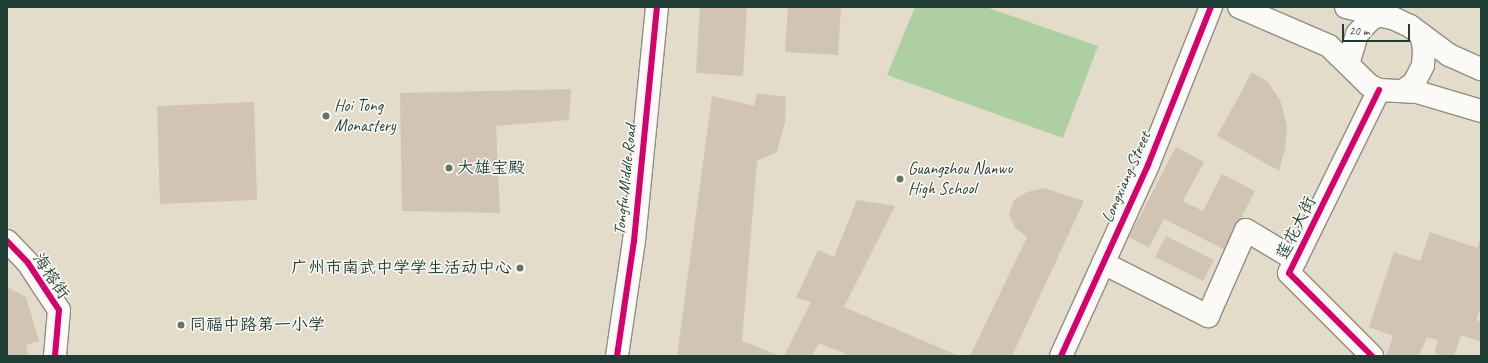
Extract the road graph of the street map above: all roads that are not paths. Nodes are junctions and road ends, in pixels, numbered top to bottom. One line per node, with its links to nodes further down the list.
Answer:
1 (657, 7): 16 (street, Tongfu Middle Road)
2 (1211, 7): 14 (street, Longxiang Street)
3 (1239, 7): 7 (street)
4 (1346, 7): 5 (street)
5 (1380, 14): 6 (street); 7 (street)
6 (1421, 34): 8 (street); 10 (street)
7 (1348, 64): 9 (street)
8 (1481, 69)
9 (1379, 90): 10 (street); 13 (street, 莲花大街)
10 (1403, 91): 11 (street)
11 (1481, 111)
12 (7, 241): 15 (street, 海榕街)
13 (1296, 260): 14 (street); 18 (street, 莲花大街)
14 (1103, 263): 17 (street, Longxiang Street)
15 (55, 356)
16 (617, 356)
17 (1061, 356)
18 (1372, 356)

